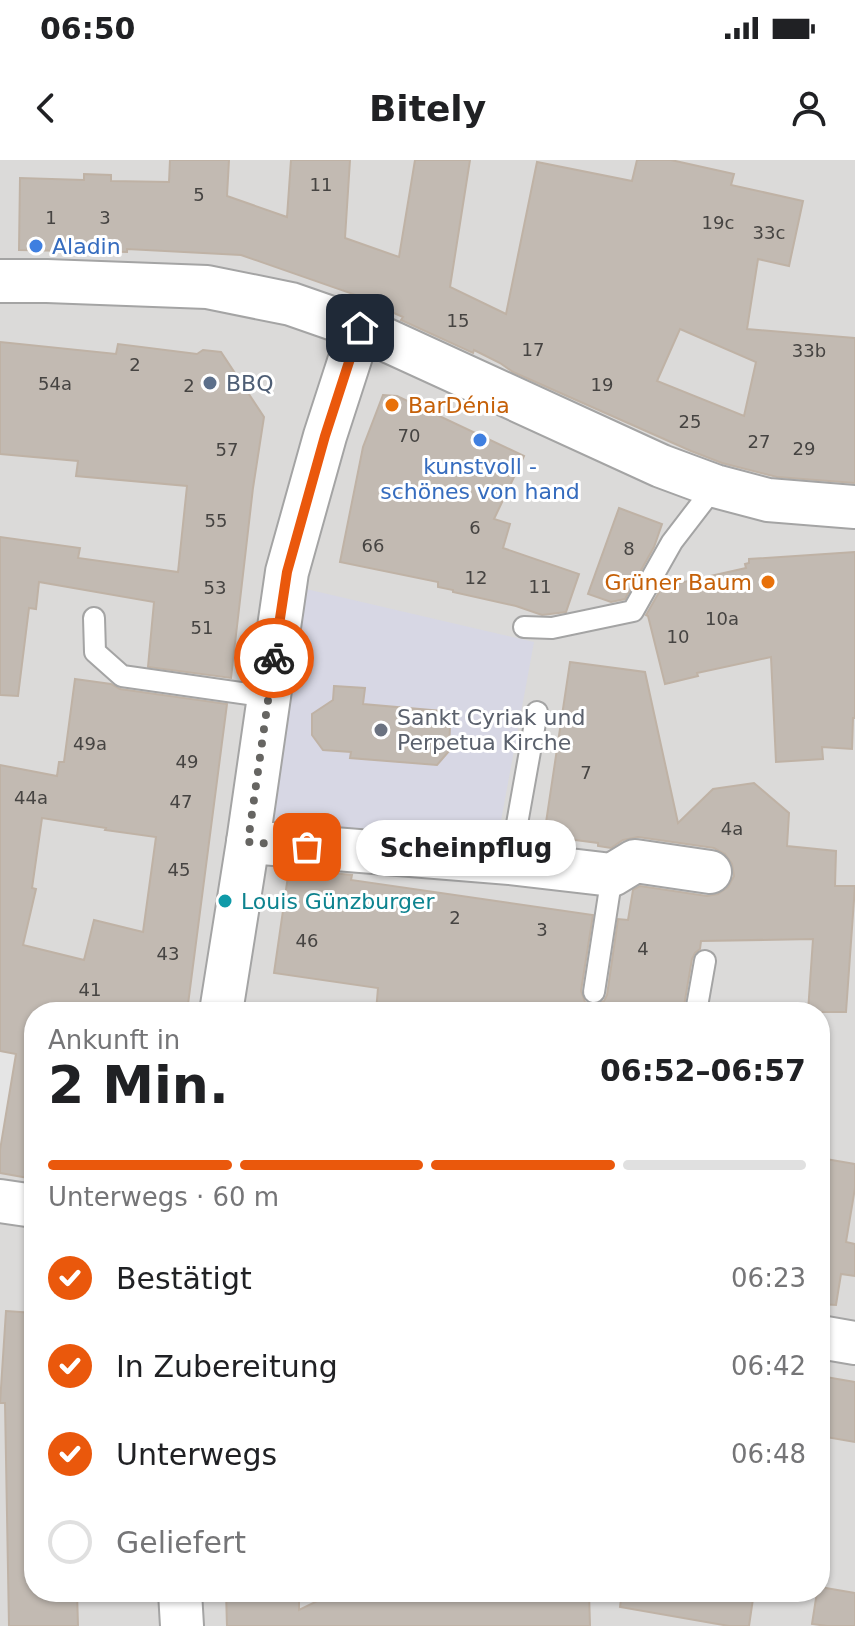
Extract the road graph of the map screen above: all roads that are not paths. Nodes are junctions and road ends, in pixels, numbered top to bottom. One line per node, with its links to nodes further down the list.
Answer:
1 (0, 281): 2 (street)
2 (360, 328): 3 (street); 7 (street)
3 (715, 486): 4 (street); 6 (lane)
4 (855, 507)
5 (94, 618): 7 (lane)
6 (524, 627)
7 (269, 697): 9 (street)
8 (537, 712): 10 (lane)
9 (248, 842): 10 (street); 15 (street)
10 (510, 863): 12 (street)
11 (710, 872): 12 (street)
12 (612, 875): 14 (lane)
13 (705, 961): 16 (lane)
14 (594, 992)
15 (223, 1002)
16 (698, 1002)
17 (0, 1201): 18 (street)
18 (24, 1205)
19 (830, 1339): 20 (street)
20 (855, 1343)
21 (181, 1602): 22 (street)
22 (182, 1626)

